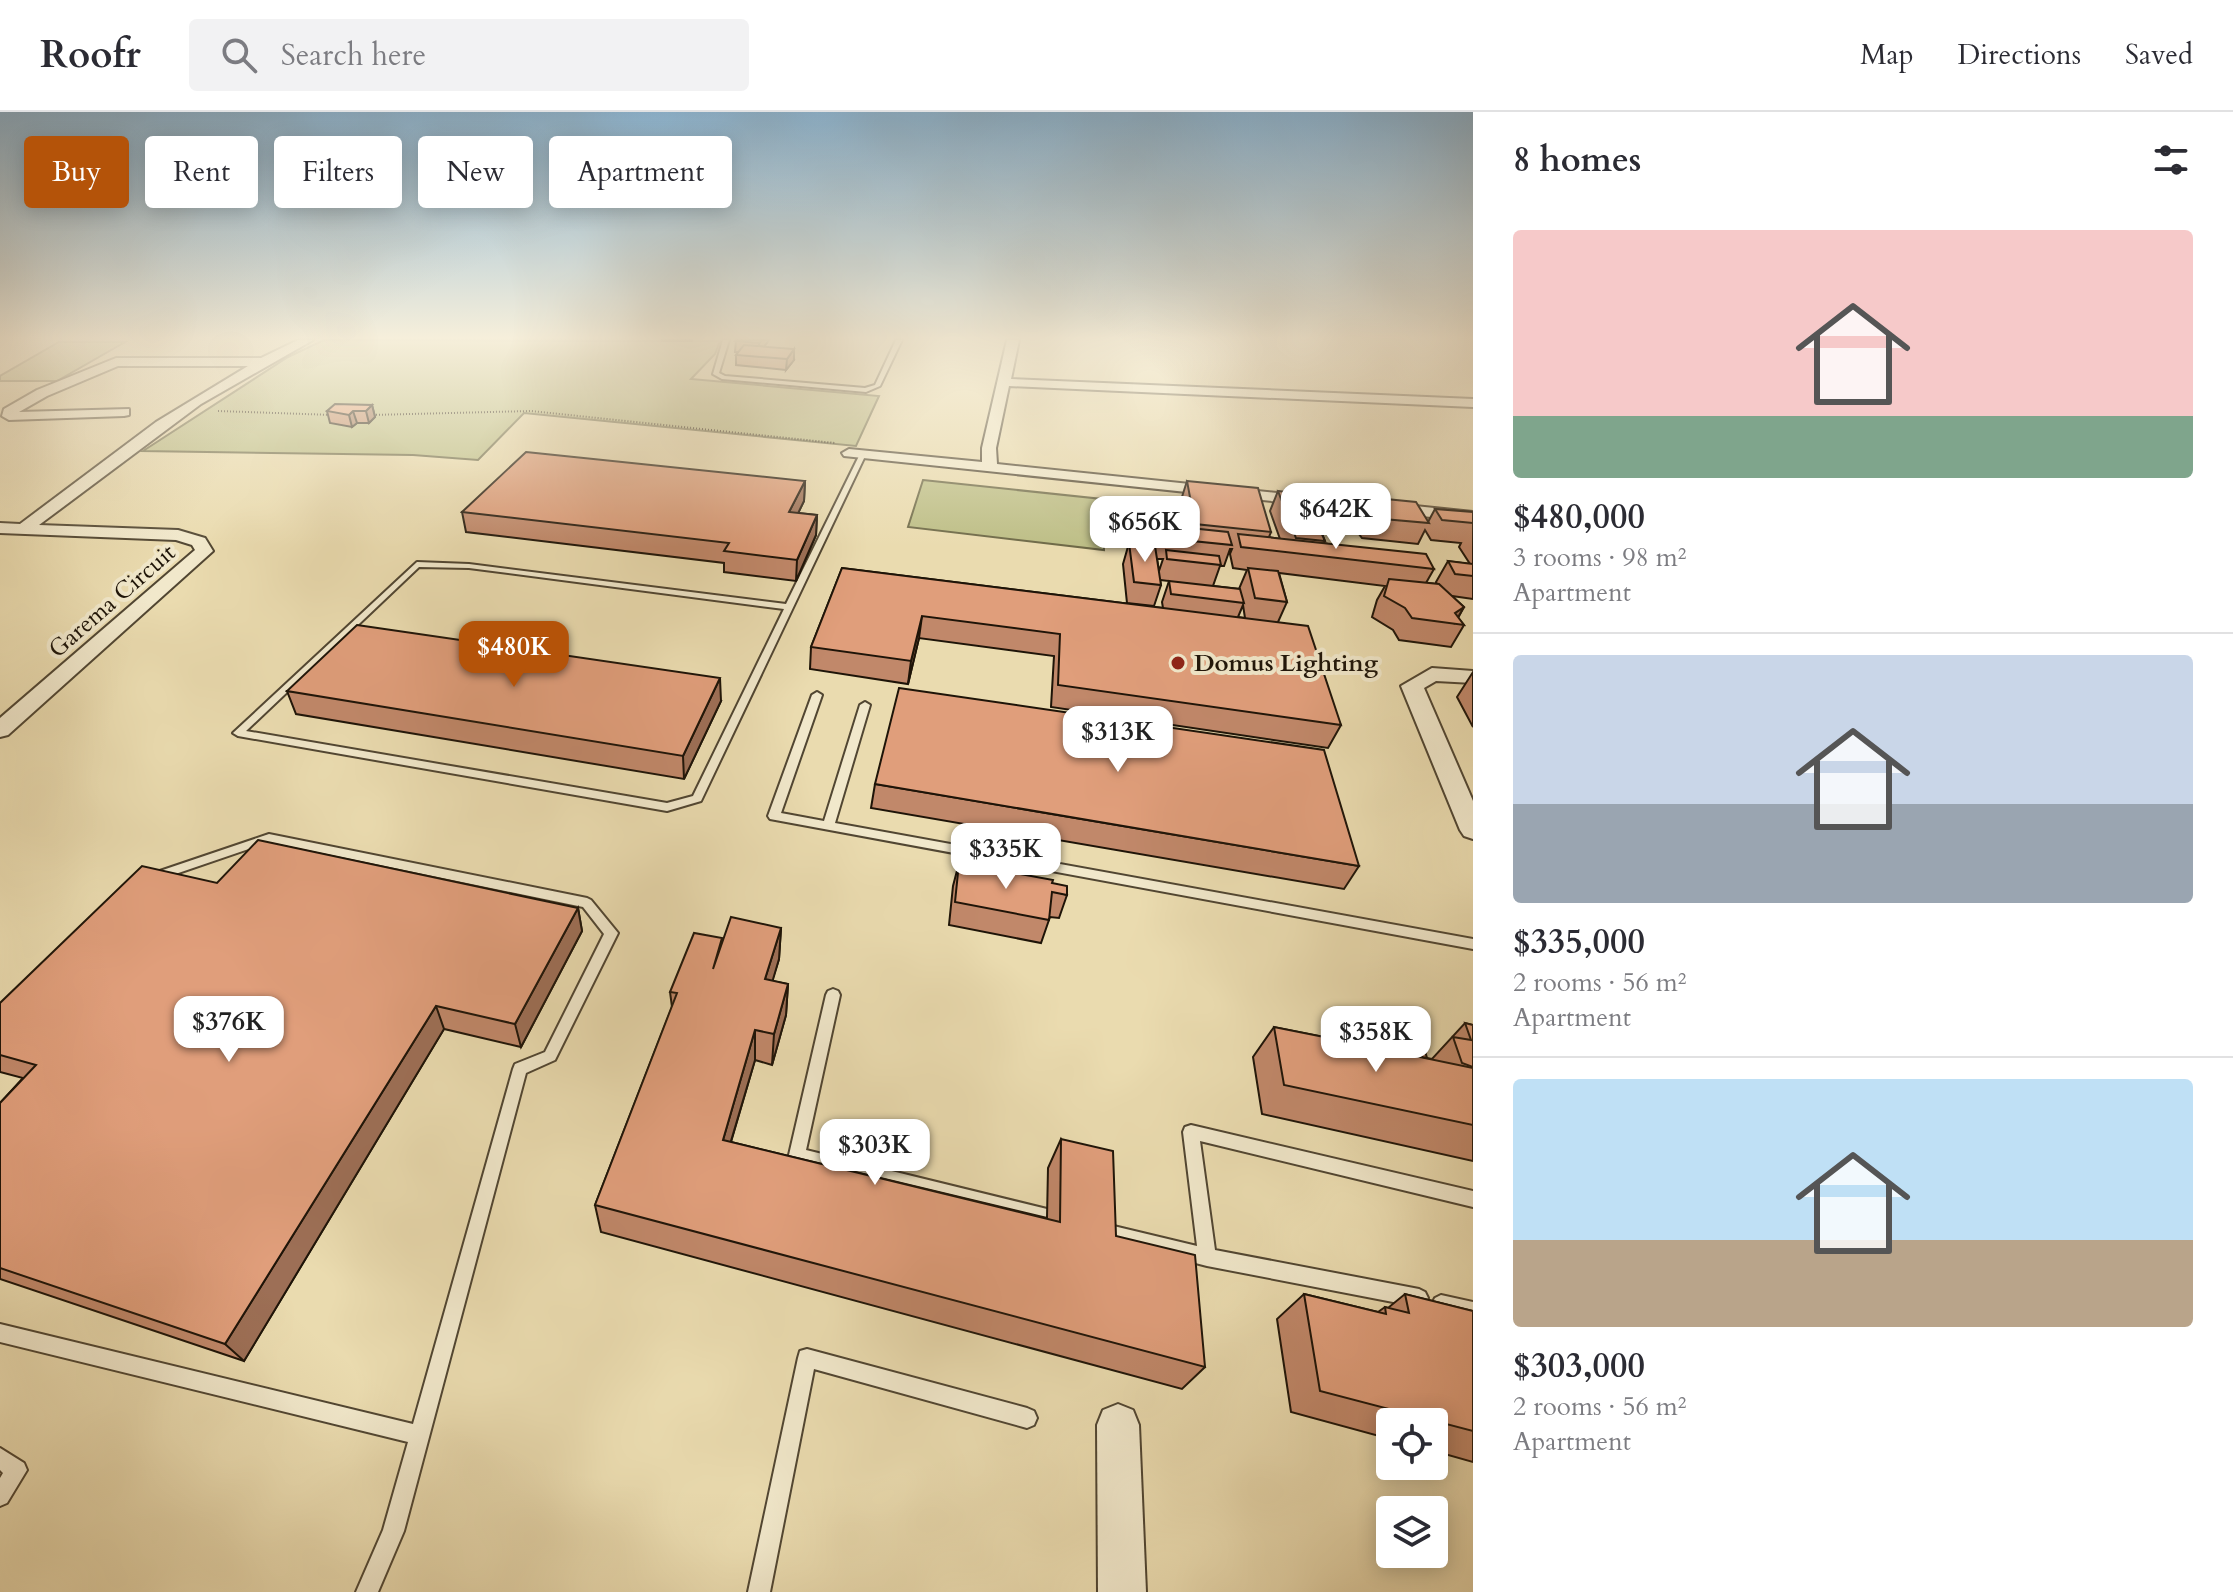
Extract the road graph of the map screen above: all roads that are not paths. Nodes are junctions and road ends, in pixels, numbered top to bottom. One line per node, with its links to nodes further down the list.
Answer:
1 (16, 409): 4 (street)
2 (187, 409): 8 (street)
3 (998, 409): 6 (street)
4 (124, 412)
5 (856, 454): 6 (street); 10 (lane)
6 (990, 468): 7 (street)
7 (1473, 517)
8 (26, 527): 9 (street, Garema Circuit); 14 (street, Garema Circuit)
9 (0, 528)
10 (789, 607): 10 (lane)
11 (1473, 677): 16 (street)
12 (817, 695): 15 (lane)
13 (865, 705): 15 (lane)
14 (0, 730)
15 (829, 825): 18 (lane)
16 (1473, 830)
17 (143, 887): 28 (lane)
18 (1473, 944)
19 (833, 995): 21 (lane)
20 (1473, 1199): 23 (lane)
21 (1047, 1217)
22 (1098, 1230): 23 (lane)
23 (1207, 1257): 24 (lane)
24 (1473, 1311)
25 (0, 1333): 28 (lane)
26 (1027, 1418): 32 (lane)
27 (1118, 1425): 33 (street)
28 (419, 1435): 31 (lane)
29 (0, 1458): 30 (lane)
30 (0, 1496)
31 (367, 1592)
32 (759, 1592)
33 (1122, 1592)

